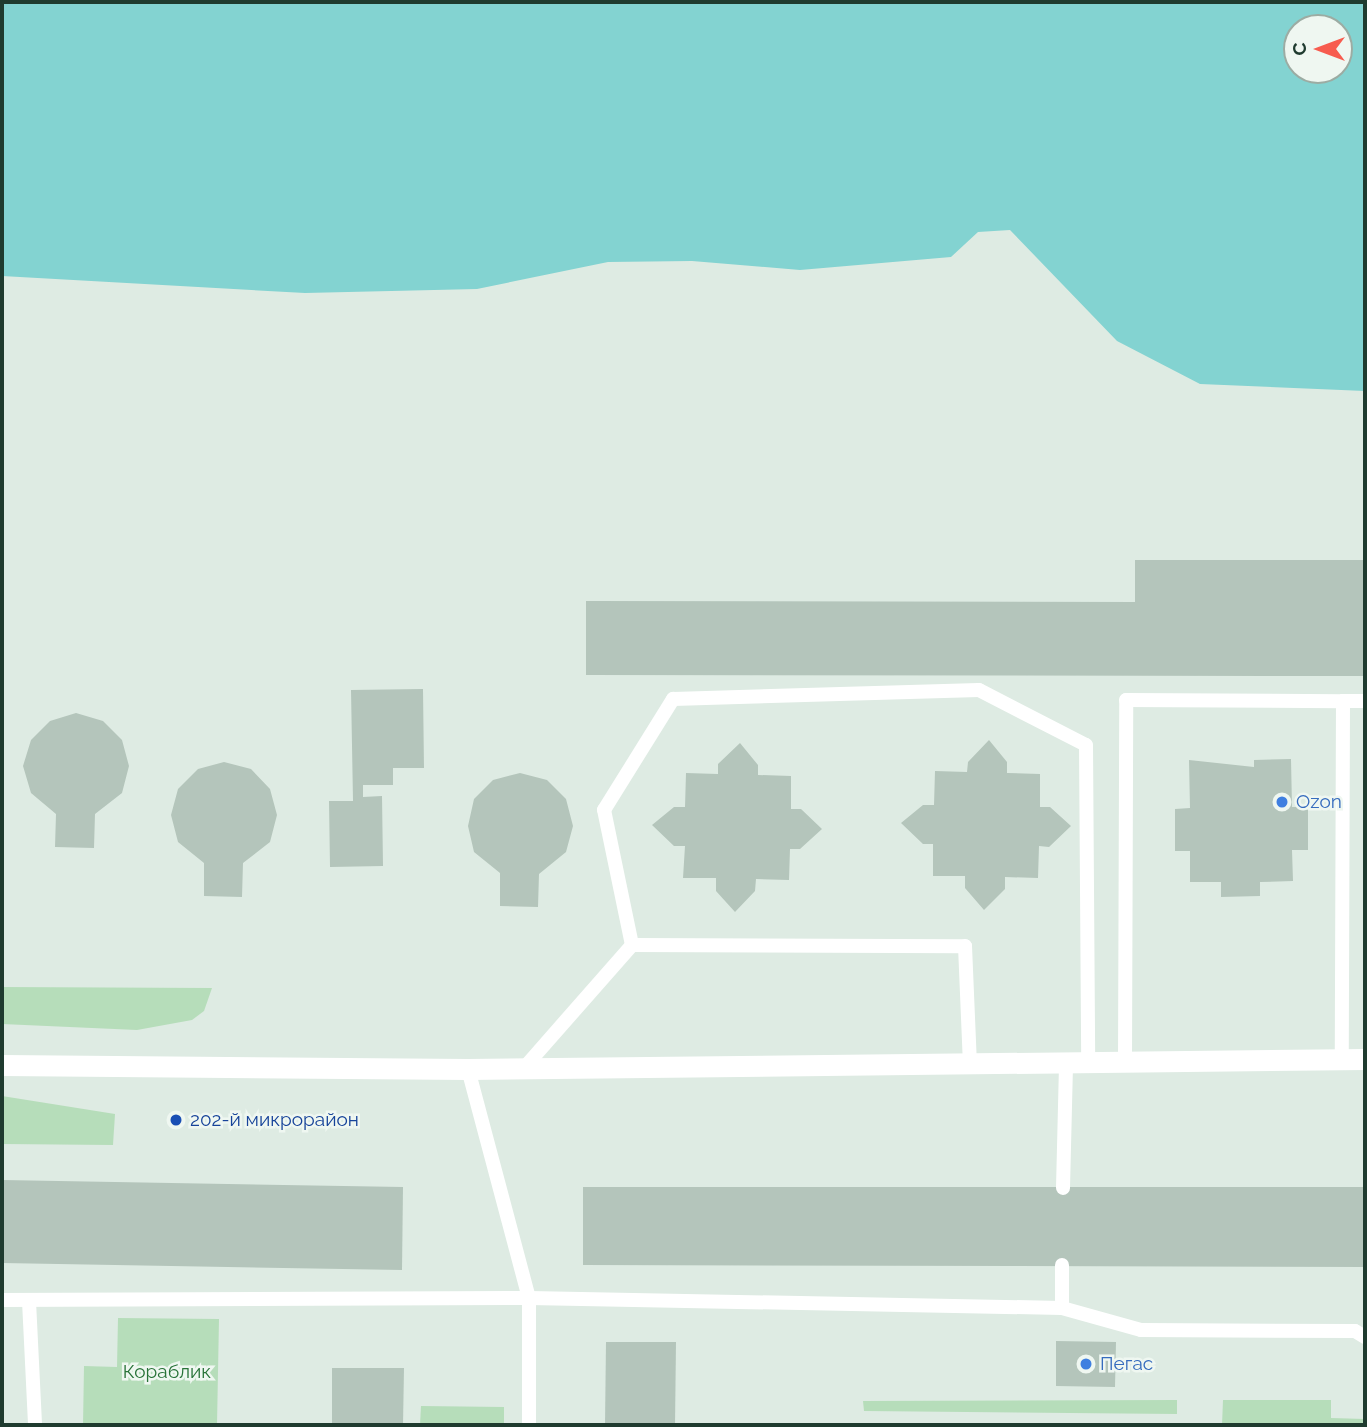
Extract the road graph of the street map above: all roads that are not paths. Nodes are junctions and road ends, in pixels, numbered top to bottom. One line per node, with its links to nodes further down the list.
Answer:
1 (1343, 701): 2 (lane); 5 (lane); 6 (lane)
2 (1365, 701)
3 (632, 945): 8 (lane); 9 (lane); 11 (lane)
4 (1365, 1059): 5 (street)
5 (1342, 1060): 6 (street)
6 (1125, 1061): 8 (street)
7 (1066, 1062): 8 (street); 9 (street); 13 (lane)
8 (1088, 1062)
9 (970, 1063): 11 (street)
10 (2, 1065): 12 (street)
11 (524, 1068): 12 (street)
12 (468, 1069): 15 (lane)
13 (1063, 1188)
14 (1062, 1265): 18 (lane)
15 (529, 1298): 17 (lane); 18 (lane); 21 (lane)
16 (2, 1300): 17 (lane)
17 (29, 1301): 20 (lane)
18 (1062, 1308): 19 (lane)
19 (1365, 1337)
20 (35, 1425)
21 (529, 1425)

